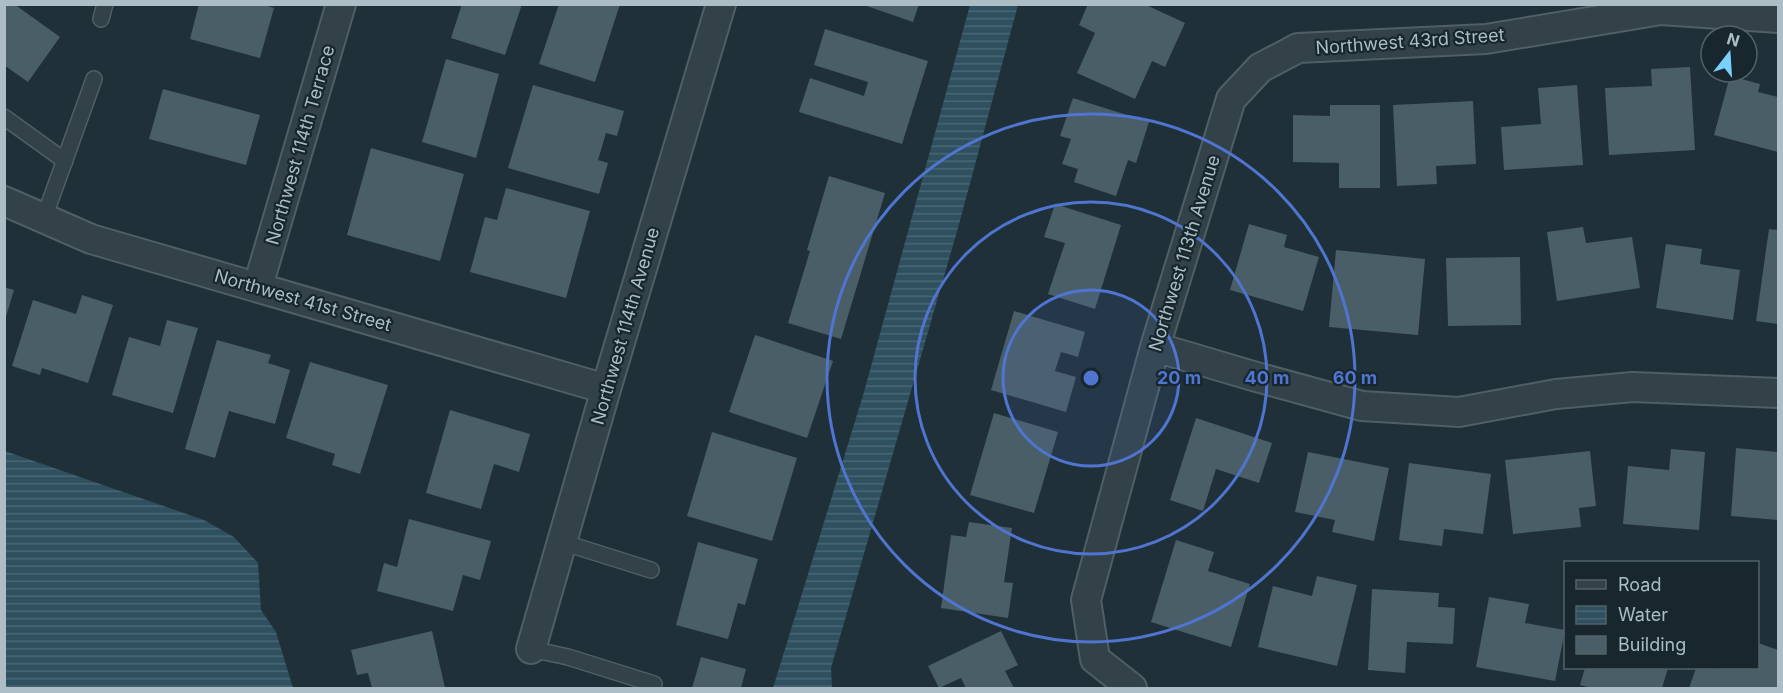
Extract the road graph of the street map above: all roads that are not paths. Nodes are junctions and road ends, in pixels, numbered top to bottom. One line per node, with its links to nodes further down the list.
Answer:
1 (341, 4): 10 (street, Northwest 114th Terrace)
2 (721, 4): 12 (street, Northwest 114th Avenue)
3 (1779, 18): 4 (street, Northwest 43rd Street)
4 (1260, 68): 11 (street, Northwest 113th Avenue)
5 (94, 79): 7 (lane)
6 (4, 117): 7 (lane)
7 (65, 161): 9 (lane)
8 (4, 201): 9 (street, Northwest 41st Street)
9 (44, 218): 10 (street, Northwest 41st Street)
10 (258, 286): 12 (street, Northwest 41st Street)
11 (1155, 346): 13 (street); 18 (street, Northwest 113th Avenue)
12 (606, 388): 14 (street, Northwest 114th Avenue)
13 (1779, 393)
14 (562, 542): 15 (lane); 16 (street, Northwest 114th Avenue)
15 (651, 570)
16 (531, 649): 17 (lane)
17 (654, 684)
18 (1132, 688)

